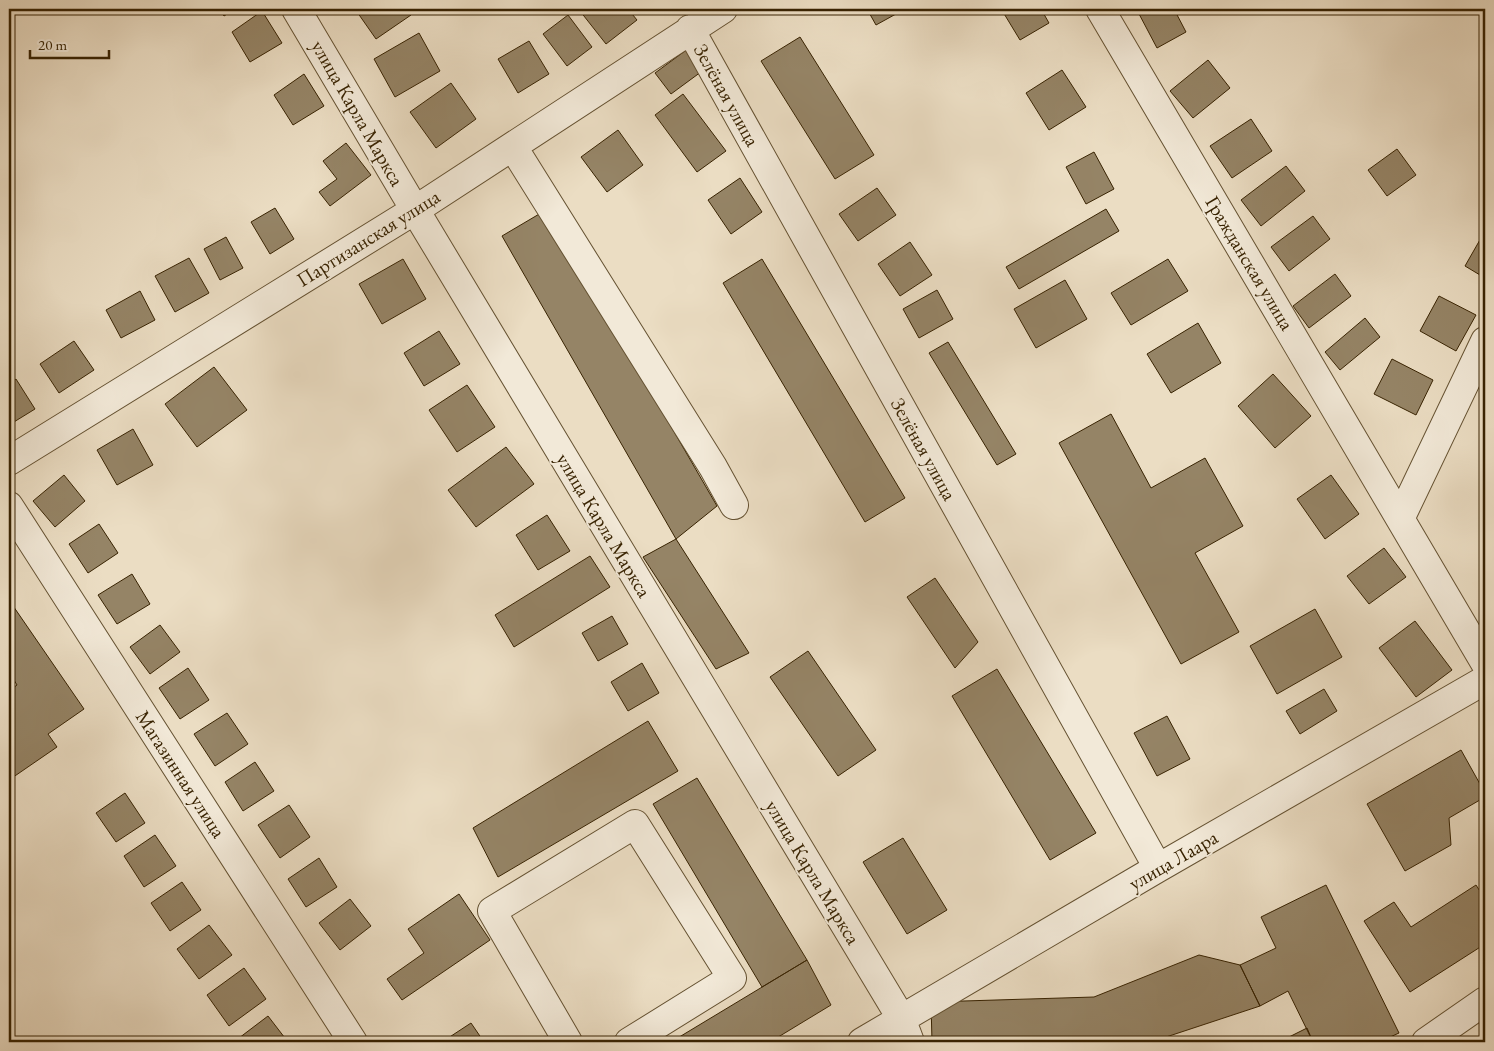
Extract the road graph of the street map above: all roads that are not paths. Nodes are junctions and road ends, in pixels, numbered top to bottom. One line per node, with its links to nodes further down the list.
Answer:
1 (296, 9): 6 (street, улица Карла Маркса)
2 (723, 9): 4 (street, Партизанская улица)
3 (1100, 9): 11 (street, Гражданская улица)
4 (690, 30): 5 (street, Партизанская улица); 14 (street, Зелёная улица)
5 (513, 147): 6 (street, Партизанская улица); 9 (street)
6 (415, 210): 8 (street, Партизанская улица); 16 (street, улица Карла Маркса)
7 (1485, 341): 11 (street)
8 (9, 461)
9 (734, 505)
10 (9, 506): 17 (street, Магазинная улица)
11 (1401, 517): 12 (street, Гражданская улица)
12 (1485, 663)
13 (1485, 680): 14 (street, улица Лаара)
14 (1158, 868): 16 (street, улица Лаара)
15 (1485, 1001): 21 (street)
16 (906, 1030): 20 (street, улица Лаара)
17 (352, 1042)
18 (568, 1042): 19 (street)
19 (629, 1042)
20 (862, 1042)
21 (1428, 1042)

